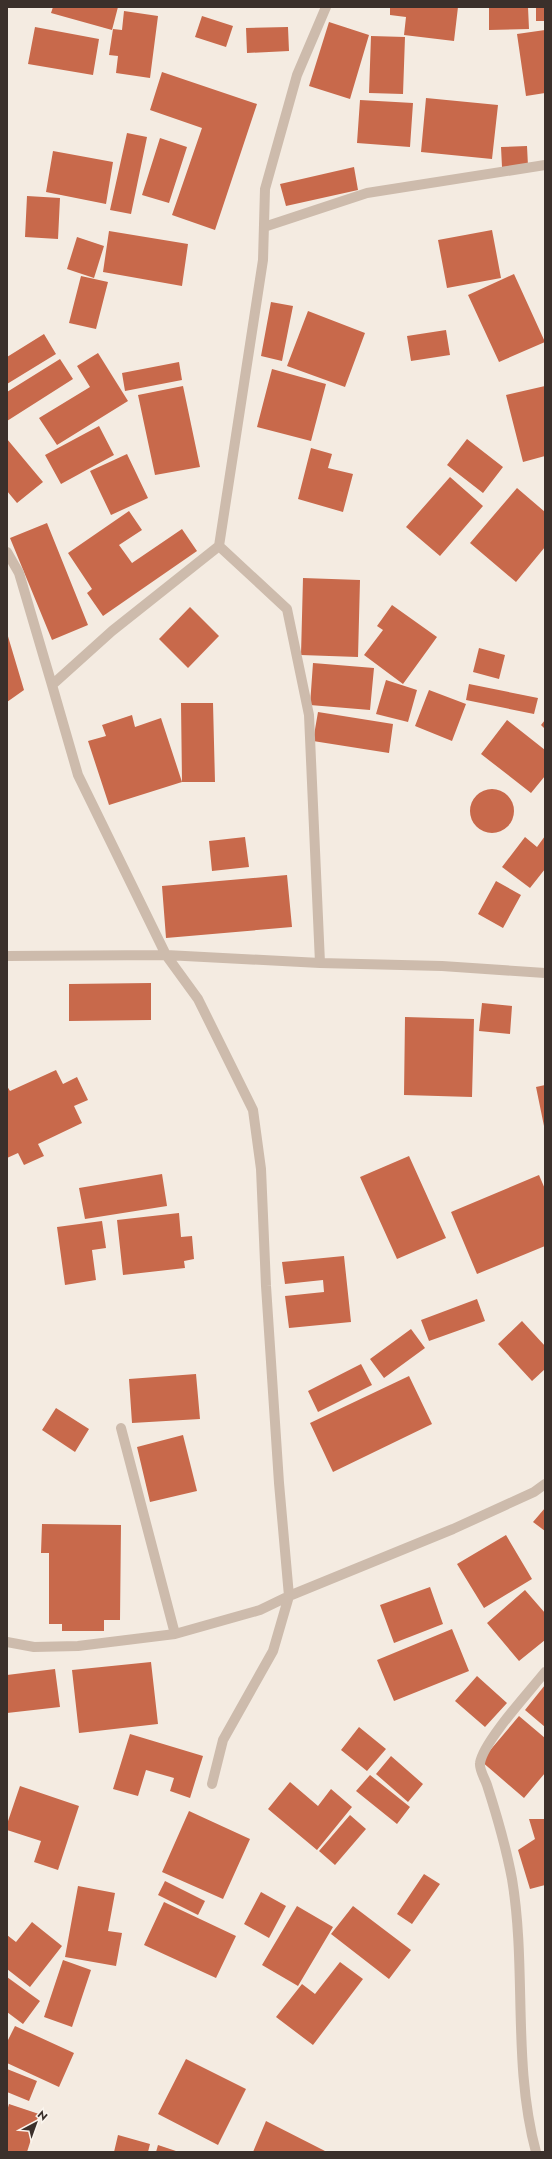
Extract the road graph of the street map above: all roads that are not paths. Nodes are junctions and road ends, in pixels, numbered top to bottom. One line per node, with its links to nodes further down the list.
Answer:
1 (326, 7): 3 (street)
2 (545, 165): 3 (street)
3 (264, 227): 4 (street)
4 (219, 546): 6 (street); 9 (street)
5 (7, 552): 6 (street)
6 (52, 685): 7 (street)
7 (166, 955): 8 (street); 9 (street); 13 (street)
8 (7, 956)
9 (320, 963): 10 (street)
10 (545, 973)
11 (121, 1428): 14 (street)
12 (545, 1484): 13 (street)
13 (289, 1596): 14 (street); 17 (street)
14 (175, 1634): 15 (street)
15 (7, 1642)
16 (545, 1672): 18 (street)
17 (212, 1784)
18 (536, 2152)

